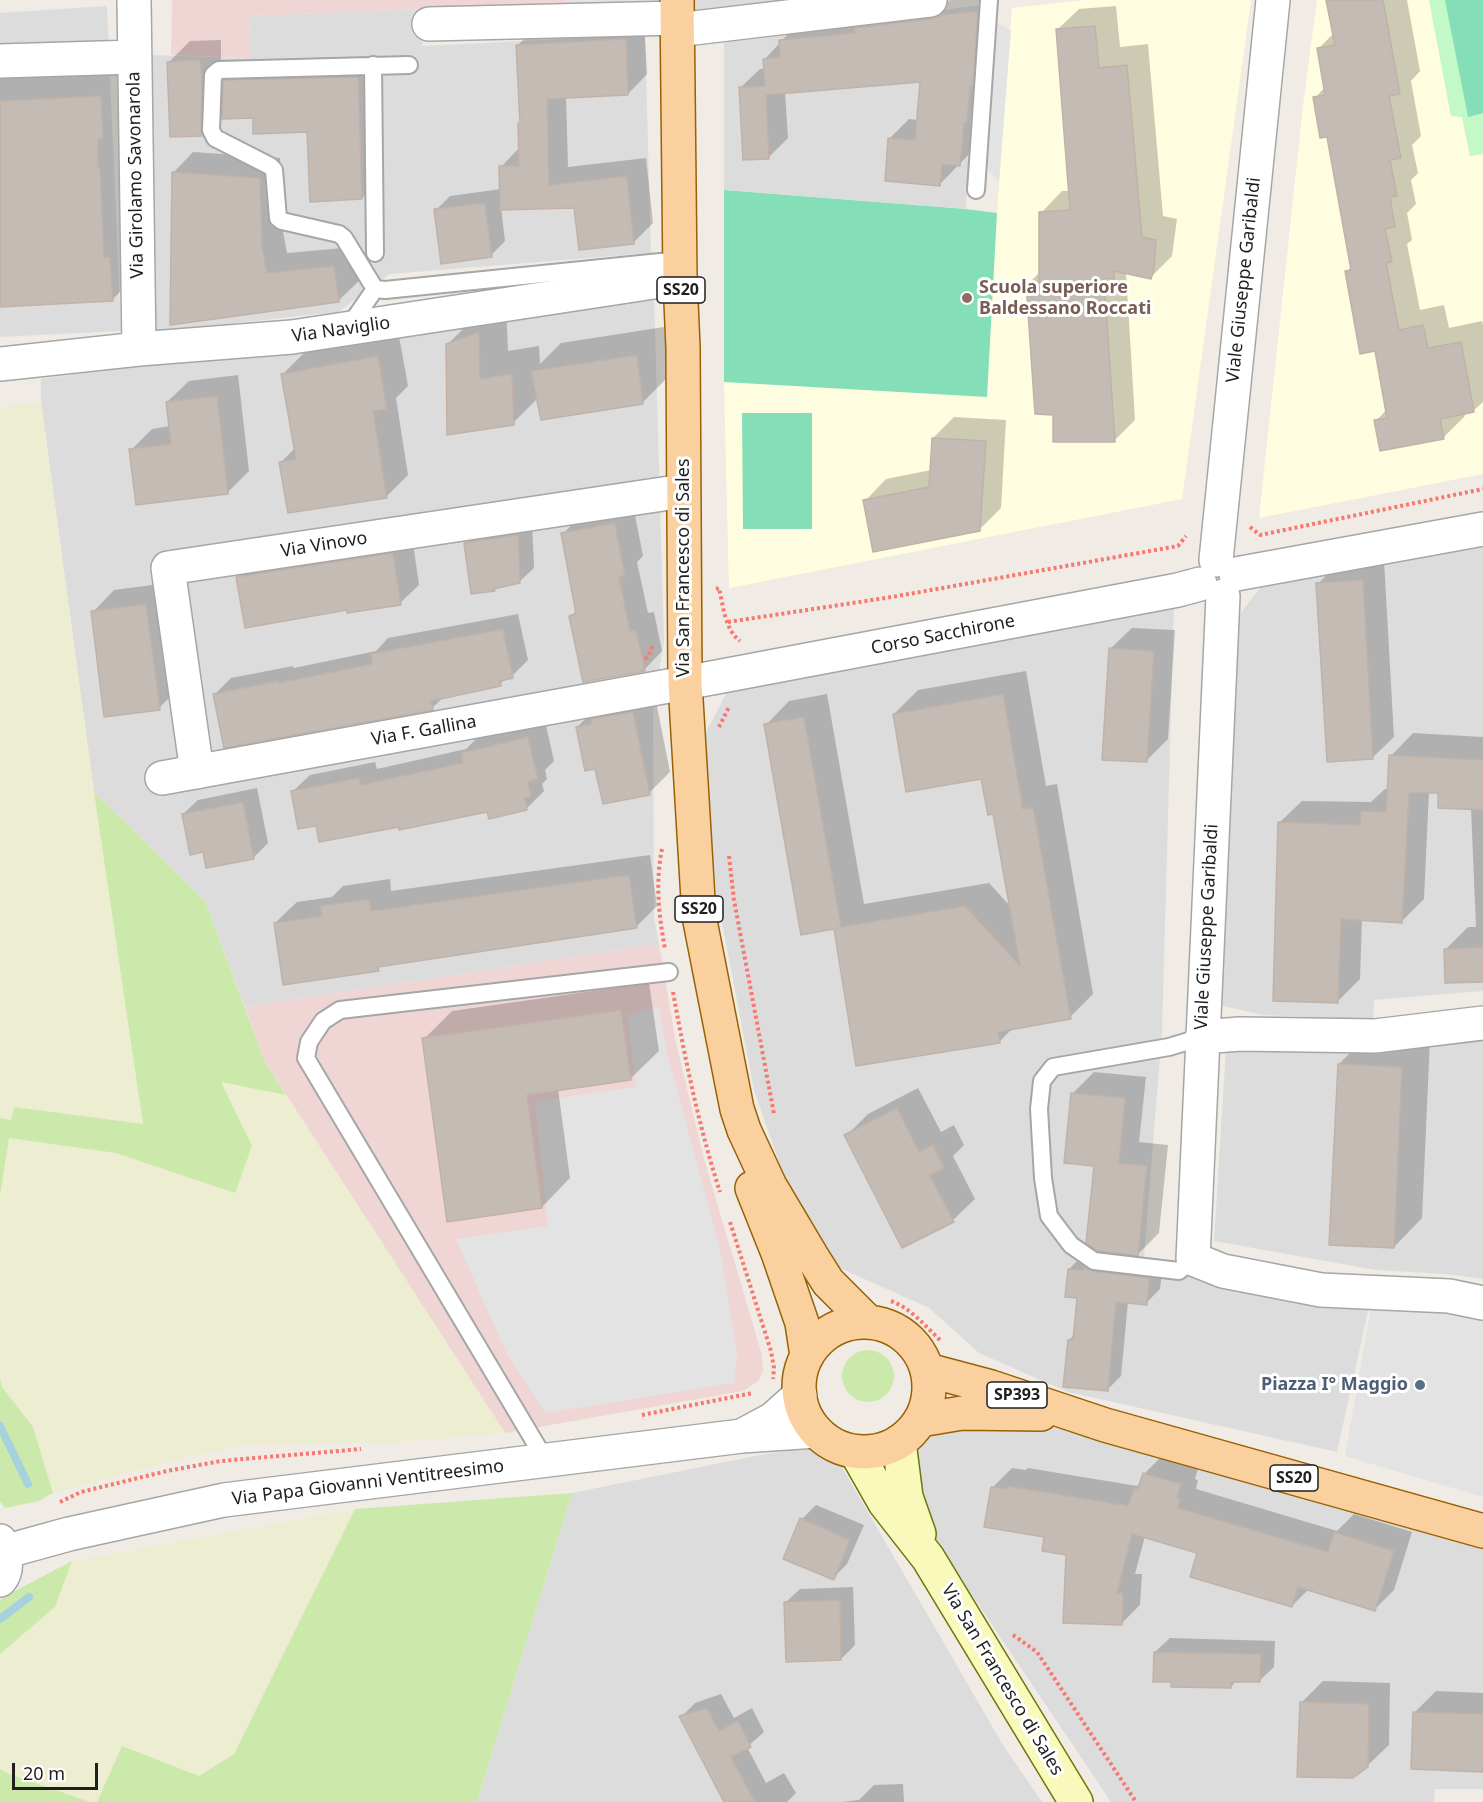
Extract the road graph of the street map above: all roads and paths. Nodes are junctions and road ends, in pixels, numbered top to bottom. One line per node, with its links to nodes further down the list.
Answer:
1 (134, 0): 7 (street, Via Girolamo Savonarola)
2 (930, 0): 5 (street)
3 (989, 0): 11 (lane)
4 (1273, 0): 23 (street, Viale Giuseppe Garibaldi)
5 (677, 16): 6 (street); 13 (main road, Via San Francesco di Sales / SS20)
6 (429, 24)
7 (134, 57): 8 (street); 16 (street, Via Girolamo Savonarola)
8 (0, 61)
9 (373, 65): 10 (lane); 12 (lane); 14 (lane)
10 (409, 65)
11 (976, 190)
12 (375, 253)
13 (680, 269): 14 (lane); 15 (street, Via Naviglio); 19 (main road, Via San Francesco di Sales / SS20)
14 (375, 289): 15 (lane)
15 (347, 330): 16 (street, Via Naviglio)
16 (139, 349): 17 (street, Via Naviglio)
17 (0, 364)
18 (1483, 489): 20 (path)
19 (683, 491): 25 (main road, Via San Francesco di Sales / SS20); 26 (street, Via Vinovo)
20 (1243, 521)
21 (1193, 528): 24 (path)
22 (1483, 529): 23 (street, Corso Sacchirone)
23 (1219, 579): 25 (street, Corso Sacchirone); 32 (street, Viale Giuseppe Garibaldi)
24 (728, 622)
25 (685, 683): 26 (street, Via F. Gallina); 34 (main road, Via San Francesco di Sales / SS20)
26 (197, 772): 27 (street, Via F. Gallina)
27 (162, 778)
28 (663, 847): 30 (path)
29 (729, 854): 33 (path)
30 (669, 972): 35 (path); 51 (lane)
31 (1483, 1023): 32 (street)
32 (1202, 1036): 37 (street, Viale Giuseppe Garibaldi); 37 (lane)
33 (774, 1117)
34 (744, 1130): 39 (main road, Via San Francesco di Sales / SS20); 40 (main road, Via San Francesco di Sales / SS20)
35 (722, 1197)
36 (729, 1219): 42 (path)
37 (1193, 1259): 38 (street)
38 (1483, 1303)
39 (875, 1310): 40 (main road); 41 (main road); 41 (path)
40 (807, 1356): 42 (main road)
41 (935, 1357): 45 (main road, SP393); 47 (main road)
42 (786, 1388): 46 (main road); 48 (street, Via Papa Giovanni Ventitreesimo)
43 (757, 1392): 44 (path)
44 (632, 1417)
45 (1105, 1425): 47 (main road, SP393); 53 (main road, SS20)
46 (816, 1431): 48 (street, Via Papa Giovanni Ventitreesimo); 50 (main road)
47 (910, 1431): 50 (main road); 55 (main road)
48 (742, 1436): 51 (street, Via Papa Giovanni Ventitreesimo)
49 (364, 1449): 52 (path)
50 (856, 1452): 55 (main road)
51 (546, 1461): 54 (street, Via Papa Giovanni Ventitreesimo)
52 (51, 1508)
53 (1483, 1531)
54 (1, 1557)
55 (928, 1558): 57 (main road, Via San Francesco di Sales)
56 (1009, 1633): 58 (path)
57 (1076, 1802)
58 (1136, 1802)

